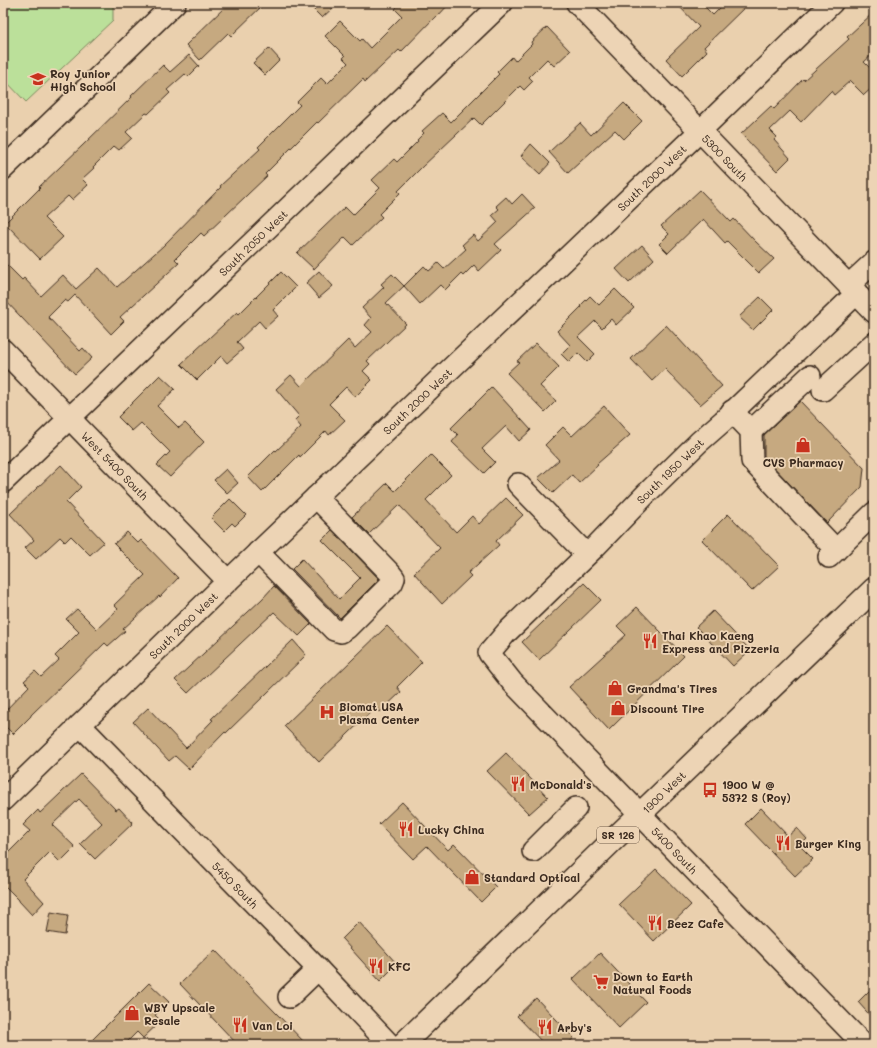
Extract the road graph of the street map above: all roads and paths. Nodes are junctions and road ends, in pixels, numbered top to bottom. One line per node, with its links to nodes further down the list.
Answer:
1 (502, 3): 13 (street, South 2050 West)
2 (577, 3): 5 (street, 5300 South)
3 (832, 3): 5 (street, South 2000 West)
4 (164, 7): 6 (street)
5 (700, 131): 8 (street, 5300 South); 17 (street, South 2000 West)
6 (3, 169)
7 (874, 262): 8 (street, South 1950 West)
8 (853, 289): 9 (street, 5300 South); 12 (street, South 1950 West)
9 (874, 312)
10 (874, 343): 14 (street)
11 (3, 350): 13 (street, West 5400 South)
12 (732, 412): 14 (street); 20 (street, South 1950 West)
13 (70, 418): 15 (street, South 2050 West); 21 (street, West 5400 South)
14 (751, 431): 18 (street)
15 (3, 482)
16 (518, 484): 20 (street)
17 (316, 497): 19 (street, South 2000 West); 19 (street)
18 (874, 513)
19 (258, 552): 21 (street, South 2000 West)
20 (586, 554): 25 (street, South 1950 West)
21 (228, 581): 26 (street, South 2000 West)
22 (874, 589): 24 (main road, 1900 West / SR 126)
23 (874, 603): 24 (main road)
24 (836, 626): 29 (main road, 1900 West / SR 126)
25 (489, 653): 29 (street, 5400 South)
26 (80, 725): 27 (street, South 2000 West); 31 (street, 5450 South)
27 (3, 800)
28 (576, 808): 30 (street)
29 (640, 815): 34 (main road, 1900 West / SR 126); 35 (street, 5400 South)
30 (533, 851)
31 (318, 969): 32 (street); 33 (street, 5450 South)
32 (288, 997)
33 (390, 1045)
34 (402, 1045)
35 (864, 1045)

